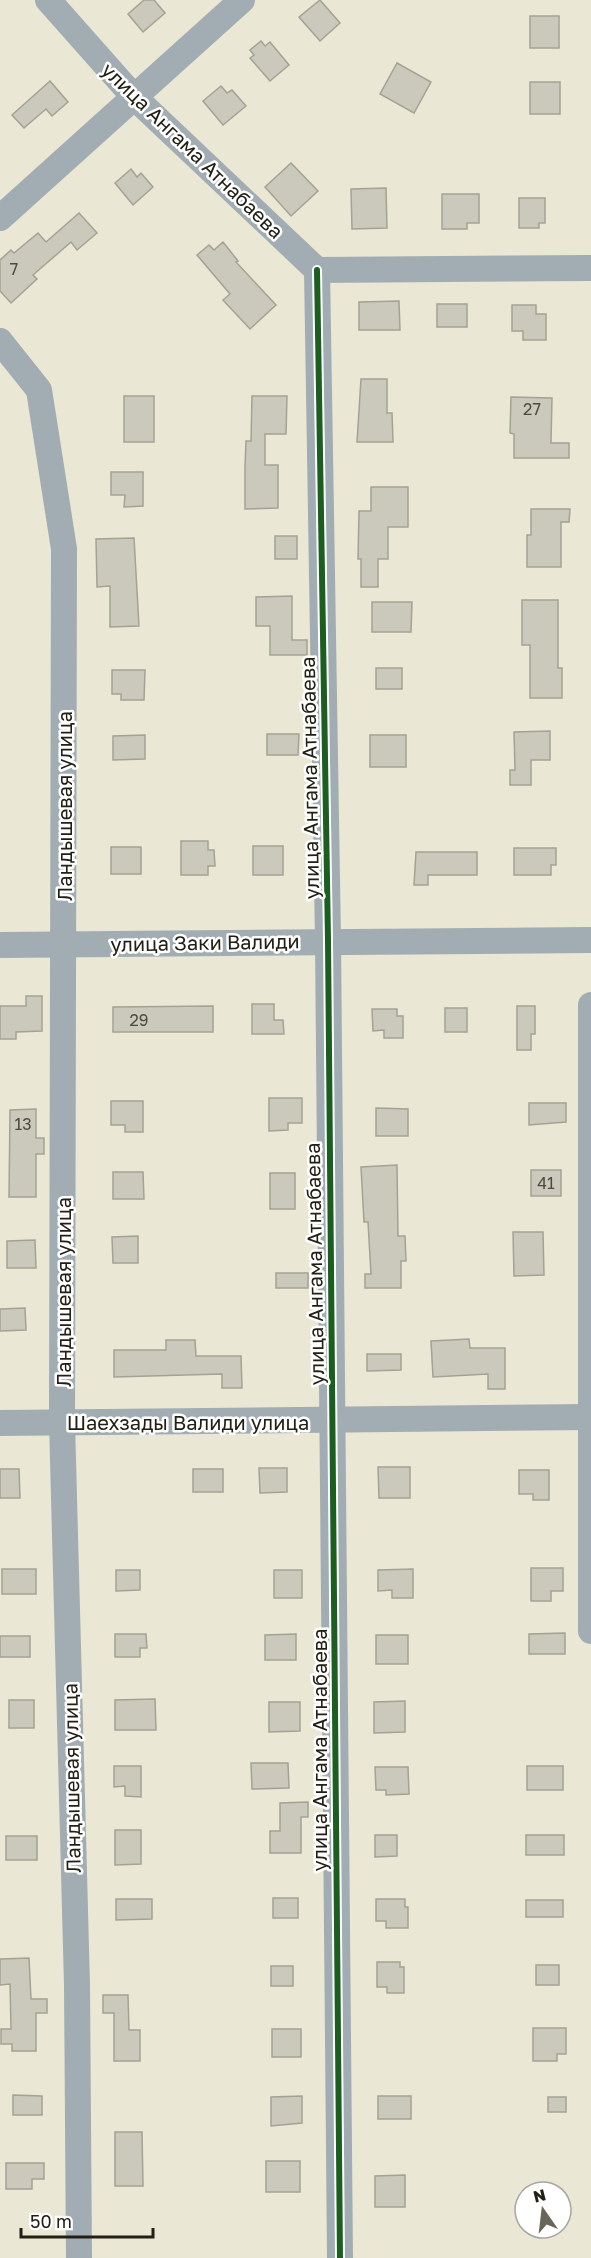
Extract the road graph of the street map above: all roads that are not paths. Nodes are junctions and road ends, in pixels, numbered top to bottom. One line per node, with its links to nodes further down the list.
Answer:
1 (48, 0): 3 (street, улица Ангама Атнабаева)
2 (242, 0): 3 (street)
3 (134, 97): 4 (street); 6 (street, улица Ангама Атнабаева)
4 (0, 218)
5 (591, 268): 6 (street)
6 (317, 270): 8 (street, улица Ангама Атнабаева)
7 (0, 341): 11 (street, Ландышевая улица)
8 (328, 940): 9 (street, улица Заки Валиди); 11 (street, улица Заки Валиди); 14 (street, улица Ангама Атнабаева)
9 (591, 940)
10 (0, 945): 11 (street, улица Заки Валиди)
11 (64, 945): 15 (street, Ландышевая улица)
12 (591, 1005): 13 (street)
13 (590, 1417): 14 (street, Шаехзады Валиди улица); 17 (street)
14 (333, 1421): 15 (street, Шаехзады Валиди улица); 19 (street, улица Ангама Атнабаева)
15 (62, 1422): 16 (street, Шаехзады Валиди улица); 18 (street, Ландышевая улица)
16 (0, 1423)
17 (591, 1631)
18 (80, 2258)
19 (340, 2258)

